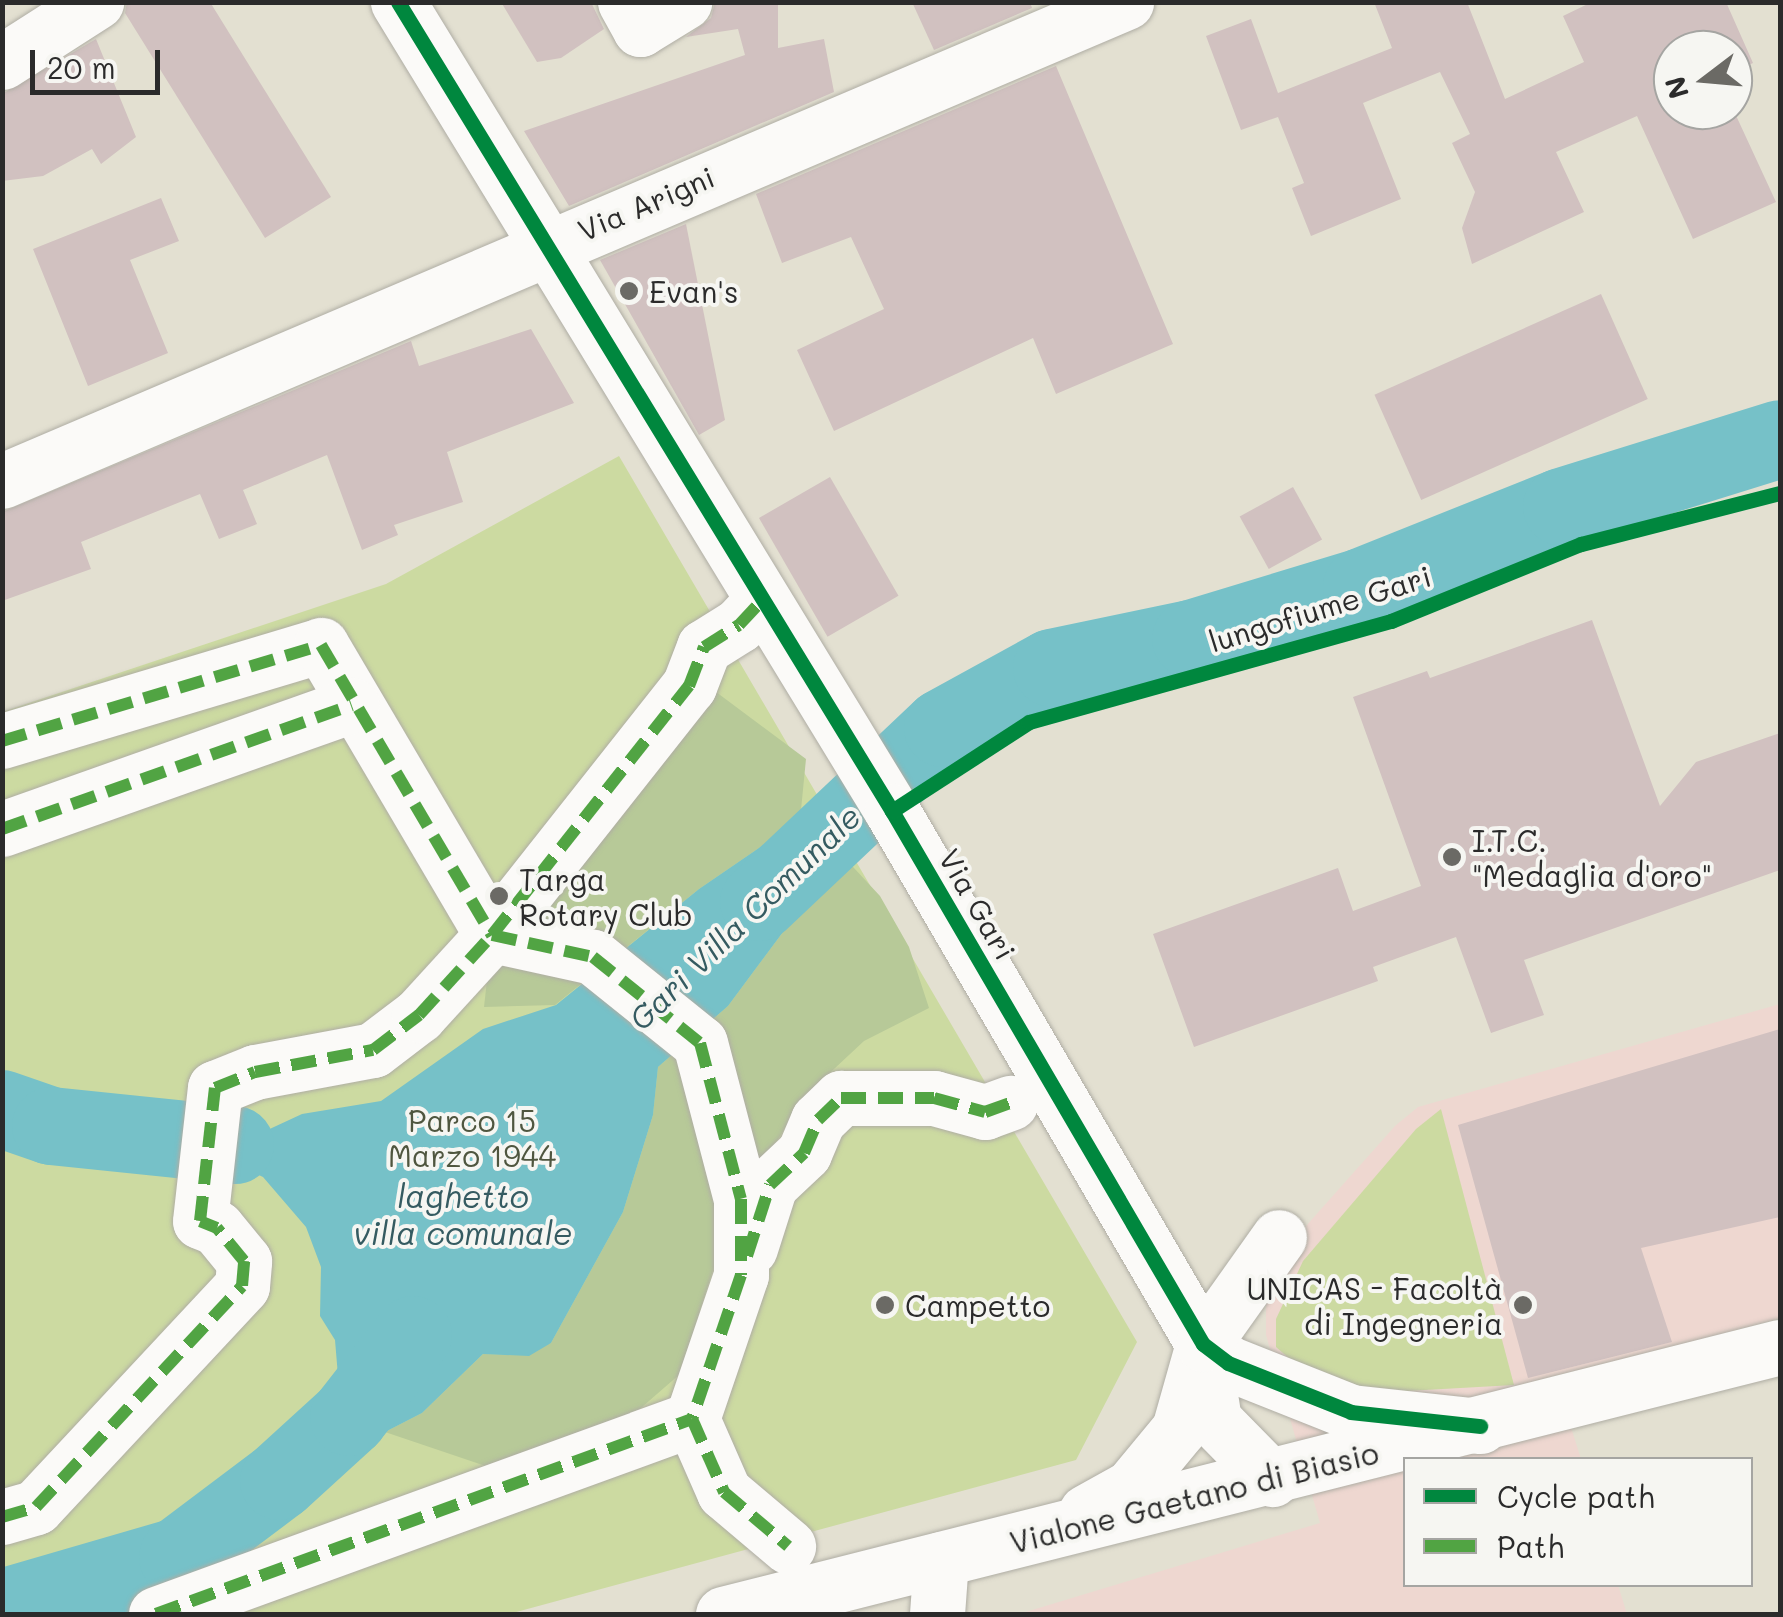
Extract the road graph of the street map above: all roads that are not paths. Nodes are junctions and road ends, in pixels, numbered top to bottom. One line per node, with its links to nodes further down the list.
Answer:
1 (96, 2): 6 (street)
2 (398, 2): 7 (street, Via Gari)
3 (625, 2): 4 (street)
4 (684, 2)
5 (1126, 2): 7 (street, Via Arigni)
6 (2, 62)
7 (542, 246): 8 (street, Via Arigni); 9 (street, Via Gari)
8 (2, 481)
9 (762, 600): 13 (street); 18 (street, Via Gari)
10 (352, 705): 11 (street); 12 (street); 13 (street)
11 (2, 741)
12 (2, 829)
13 (492, 935): 16 (street); 22 (street)
14 (1010, 1103): 16 (street)
15 (1278, 1237): 18 (street)
16 (741, 1275): 19 (street)
17 (1780, 1347): 20 (street, Vialone Gaetano di Biasio)
18 (1216, 1353): 20 (street); 21 (street, Via Gari); 23 (street)
19 (692, 1419): 24 (street); 26 (street)
20 (1480, 1426): 21 (street, Vialone Gaetano di Biasio)
21 (1272, 1479): 23 (street, Vialone Gaetano di Biasio)
22 (2, 1516)
23 (1048, 1532): 25 (street, Vialone Gaetano di Biasio)
24 (788, 1546)
25 (940, 1559): 27 (street, Vialone Gaetano di Biasio); 28 (street)
26 (156, 1614)
27 (723, 1614)
28 (937, 1614)

